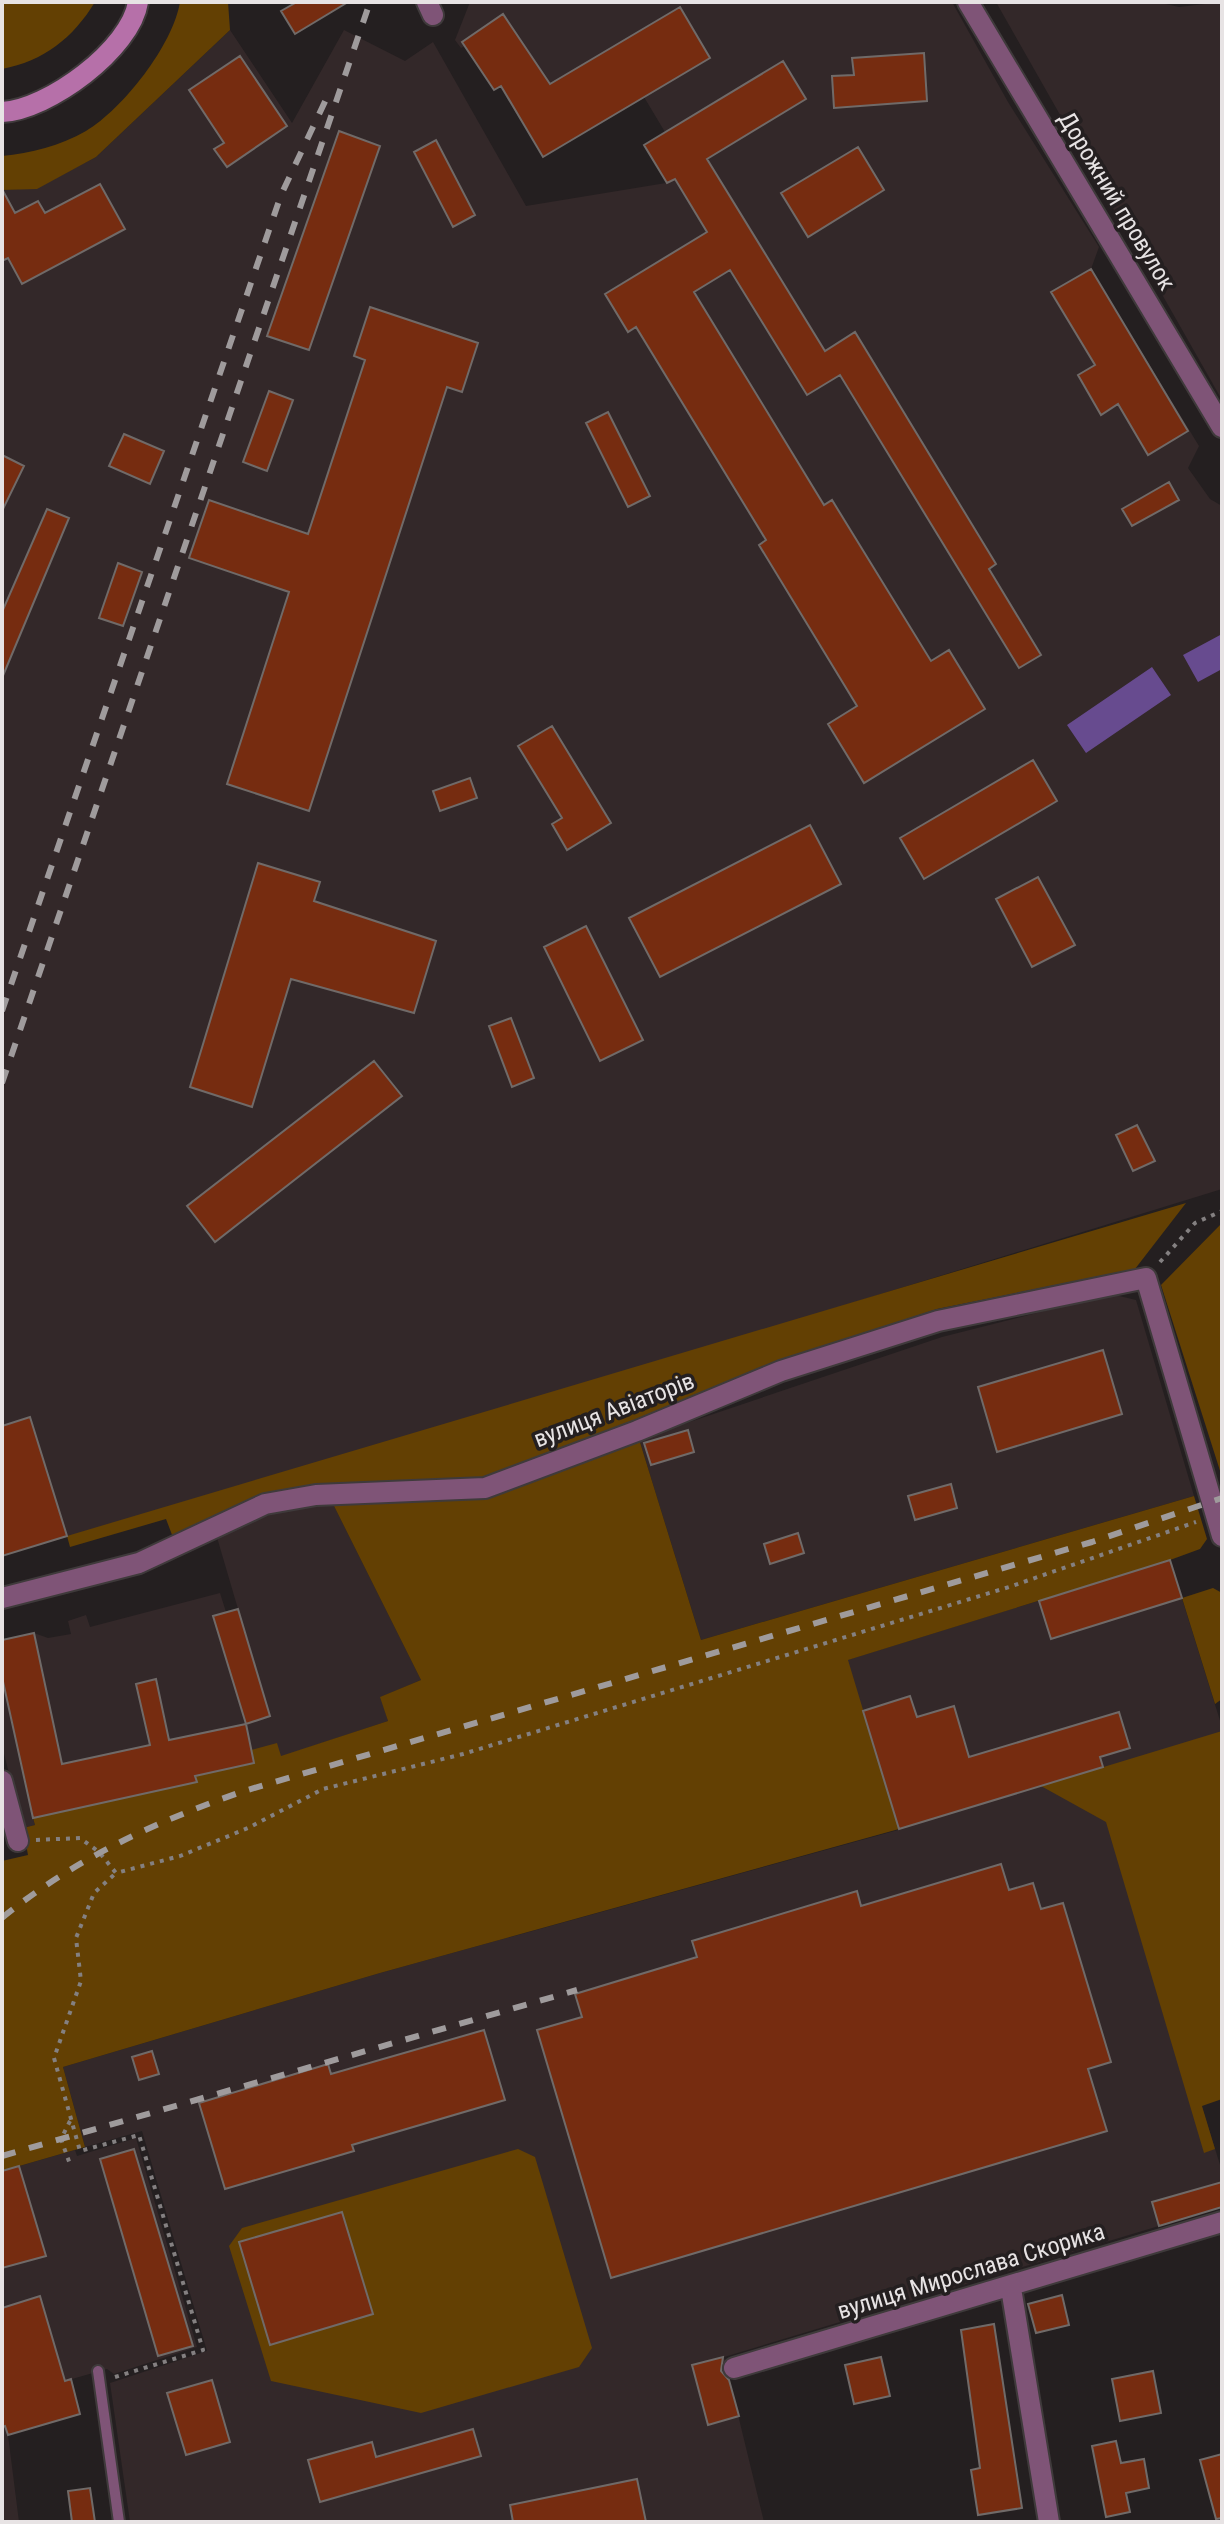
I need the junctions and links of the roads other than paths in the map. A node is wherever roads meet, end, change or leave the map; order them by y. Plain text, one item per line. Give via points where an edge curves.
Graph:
1 (138, 2) edge
2 (968, 2) edge
3 (2, 112) edge
4 (1222, 427) edge
5 (1222, 1536) edge
6 (2, 1598) edge
7 (2, 1781) edge
8 (18, 1841) road end
9 (1222, 2222) edge
10 (1011, 2288) junction
11 (734, 2368) dead end
12 (98, 2371) dead end
13 (119, 2522) edge
14 (1049, 2522) edge

1 - 3 main road via 115,45 56,96 20,111
2 - 4 street, Дорожний провулок
5 - 6 street, вулиця Авіаторів via 1146,1278 938,1321 781,1371 485,1488 316,1495 265,1504 139,1563
7 - 8 street
9 - 10 street, вулиця Мирослава Скорика
10 - 11 street, вулиця Мирослава Скорика
10 - 14 street
12 - 13 lane

